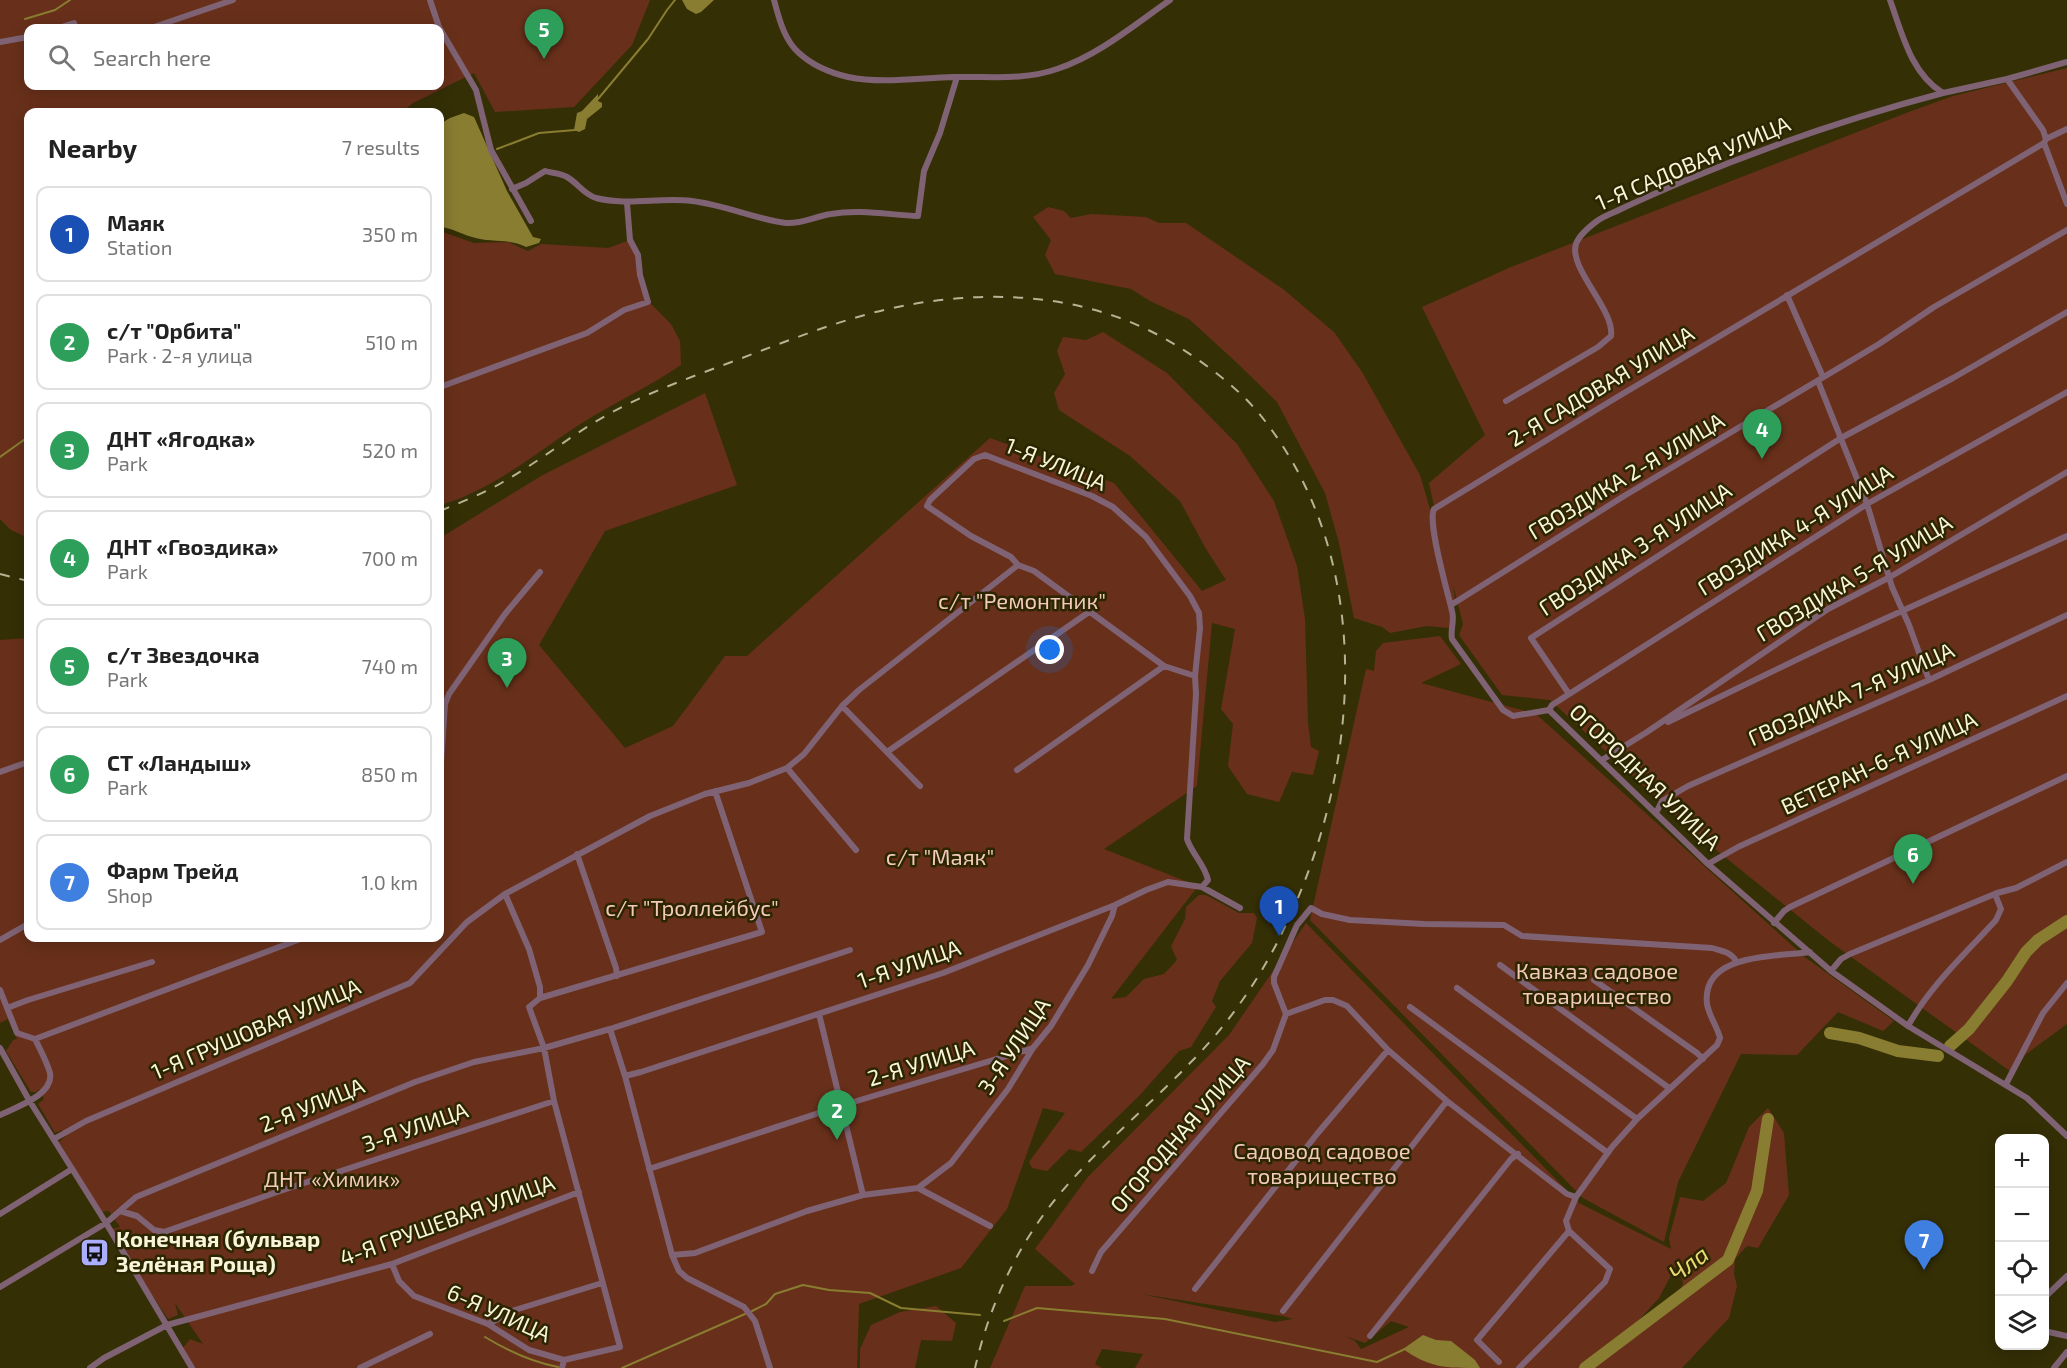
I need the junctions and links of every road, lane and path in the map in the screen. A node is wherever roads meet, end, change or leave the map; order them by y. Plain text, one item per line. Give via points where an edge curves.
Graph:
1 (233, 0) edge
2 (429, 0) edge
3 (774, 0) edge
4 (1170, 0) edge
5 (1890, 0) edge
6 (163, 24) edge
7 (438, 24) edge
8 (444, 36) edge
9 (24, 38) edge
10 (0, 42) edge
11 (2067, 62) edge
12 (957, 77) junction
13 (2007, 80) junction
14 (1943, 93) junction
15 (2067, 129) edge
16 (2045, 141) junction
17 (512, 189) junction
18 (627, 202) junction
19 (2067, 204) edge
20 (531, 221) dead end
21 (2067, 230) edge
22 (1787, 294) junction
23 (2067, 312) edge
24 (1821, 379) junction
25 (444, 386) edge
26 (2067, 392) edge
27 (1506, 401) dead end
28 (1841, 438) junction
29 (2067, 472) edge
30 (1866, 504) junction
31 (1434, 509) joint
32 (2067, 536) edge
33 (1018, 565) junction
34 (540, 572) dead end
35 (1890, 577) junction
36 (1451, 604) junction
37 (1902, 611) junction
38 (1089, 612) junction
39 (2067, 615) edge
40 (1164, 666) junction
41 (1195, 676) junction
42 (1929, 681) junction
43 (1569, 694) junction
44 (2067, 696) edge
45 (444, 701) edge
46 (842, 706) junction
47 (1550, 710) junction
48 (1647, 732) junction
49 (887, 752) junction
50 (1602, 760) junction
51 (24, 763) edge
52 (788, 768) junction
53 (1017, 770) dead end
54 (0, 772) edge
55 (2067, 776) edge
56 (920, 786) dead end
57 (715, 791) junction
58 (1656, 813) junction
59 (856, 850) dead end
60 (577, 854) junction
61 (2067, 862) edge
62 (1708, 864) junction
63 (1202, 887) junction
64 (505, 894) junction
65 (1995, 894) junction
66 (1115, 905) junction
67 (1240, 908) dead end
68 (1774, 922) junction
69 (24, 926) edge
70 (0, 940) edge
71 (292, 942) edge
72 (850, 950) dead end
73 (1810, 952) junction
74 (1736, 961) junction
75 (152, 962) dead end
76 (1500, 965) dead end
77 (1831, 971) junction
78 (616, 976) junction
79 (1594, 980) dead end
80 (2067, 983) edge
81 (1457, 988) dead end
82 (0, 990) edge
83 (540, 998) junction
84 (1410, 1007) dead end
85 (8, 1008) junction
86 (819, 1014) junction
87 (1286, 1014) junction
88 (1908, 1026) junction
89 (610, 1029) junction
90 (35, 1039) junction
91 (0, 1048) edge
92 (544, 1048) junction
93 (1033, 1048) junction
94 (1388, 1050) junction
95 (1702, 1059) junction
96 (625, 1076) junction
97 (2006, 1084) junction
98 (1669, 1088) junction
99 (30, 1100) junction
100 (554, 1101) junction
101 (1447, 1101) junction
102 (840, 1106) junction
103 (0, 1115) edge
104 (1637, 1119) junction
105 (2067, 1136) edge
106 (54, 1139) junction
107 (1608, 1153) junction
108 (1518, 1154) junction
109 (72, 1169) junction
110 (649, 1169) junction
111 (918, 1188) junction
112 (579, 1192) junction
113 (862, 1196) junction
114 (1576, 1197) junction
115 (120, 1210) junction
116 (0, 1214) edge
117 (106, 1222) junction
118 (990, 1226) dead end
119 (1569, 1231) junction
120 (672, 1255) junction
121 (392, 1264) junction
122 (1092, 1271) dead end
123 (2067, 1276) edge
124 (602, 1283) junction
125 (0, 1287) edge
126 (1195, 1289) dead end
127 (2046, 1296) edge
128 (1283, 1311) dead end
129 (488, 1324) junction
130 (167, 1325) junction
131 (2049, 1332) edge
132 (430, 1334) dead end
133 (1370, 1336) dead end
134 (2067, 1336) edge
135 (2067, 1352) edge
136 (564, 1360) junction
137 (1499, 1362) dead end
138 (90, 1368) edge
139 (192, 1368) edge
140 (360, 1368) edge
141 (562, 1368) edge
142 (770, 1368) edge
143 (1520, 1368) edge
144 (2054, 1368) edge

1 - 6 street
2 - 7 street
3 - 12 street via 789,42 798,53 827,70 862,79
4 - 12 street via 1095,52 1057,69 1016,78
5 - 14 street via 1915,64 1925,80
8 - 17 street via 476,90 491,150
9 - 10 street
11 - 13 street, 1-Я САДОВАЯ УЛИЦА
12 - 18 street via 924,171 918,216 869,212 787,223 692,201
13 - 14 street, 1-Я САДОВАЯ УЛИЦА
13 - 16 street via 2043,129
14 - 27 street, 1-Я САДОВАЯ УЛИЦА via 1745,156 1598,220 1584,232 1575,249 1610,323 1611,336
15 - 16 street, 2-Я САДОВАЯ УЛИЦА
16 - 19 street
16 - 22 street, 2-Я САДОВАЯ УЛИЦА
17 - 18 street via 545,171 566,176 594,197
17 - 20 street
18 - 25 street via 630,240 638,255 648,302 624,310 587,333
21 - 24 street, ГВОЗДИКА 2-Я УЛИЦА via 1934,307
22 - 24 street
22 - 31 street, 2-Я САДОВАЯ УЛИЦА
23 - 28 street, ГВОЗДИКА 3-Я УЛИЦА
24 - 28 street
24 - 36 street, ГВОЗДИКА 2-Я УЛИЦА
26 - 30 street, ГВОЗДИКА 4-Я УЛИЦА
28 - 30 street
28 - 43 street, ГВОЗДИКА 3-Я УЛИЦА via 1531,638
29 - 35 street, ГВОЗДИКА 5-Я УЛИЦА
30 - 35 street
30 - 43 street, ГВОЗДИКА 4-Я УЛИЦА
31 - 36 street, ОГОРОДНАЯ УЛИЦА via 1437,550
32 - 37 street
33 - 38 street, 1-Я УЛИЦА via 1034,571
33 - 41 street, 1-Я УЛИЦА via 927,506 974,459 985,456 1003,461 1092,496 1113,507 1146,537 1199,613
33 - 46 street
34 - 45 street via 476,653
35 - 37 street
35 - 48 street, ГВОЗДИКА 5-Я УЛИЦА via 1828,609
36 - 47 street, ОГОРОДНАЯ УЛИЦА via 1452,639 1503,710 1517,716
37 - 42 street
37 - 48 street
38 - 40 street, 1-Я УЛИЦА
38 - 49 street
39 - 42 street, ГВОЗДИКА 7-Я УЛИЦА
40 - 41 street, 1-Я УЛИЦА
40 - 53 street
41 - 63 street, 1-Я УЛИЦА via 1187,839 1206,872 1208,880
42 - 58 street, ГВОЗДИКА 7-Я УЛИЦА via 1688,786 1662,801
43 - 47 street, ГВОЗДИКА 4-Я УЛИЦА
44 - 62 street, ВЕТЕРАН-6-Я УЛИЦА
46 - 49 street
46 - 52 street
47 - 50 street, ОГОРОДНАЯ УЛИЦА
48 - 50 street, ГВОЗДИКА 5-Я УЛИЦА
49 - 56 street
50 - 58 street, ОГОРОДНАЯ УЛИЦА
51 - 54 street
52 - 57 street, 1-Я ГРУШОВАЯ УЛИЦА
52 - 59 street
55 - 68 street via 1790,907
57 - 60 street, 1-Я ГРУШОВАЯ УЛИЦА via 650,816
57 - 78 street via 762,932
58 - 62 street, ОГОРОДНАЯ УЛИЦА
60 - 64 street, 1-Я ГРУШОВАЯ УЛИЦА
60 - 78 street
61 - 65 street via 2016,888
62 - 68 street, ОГОРОДНАЯ УЛИЦА
63 - 66 street, 1-Я УЛИЦА via 1168,882
63 - 67 street, 1-Я УЛИЦА
64 - 83 street via 529,949
64 - 106 street, 1-Я ГРУШОВАЯ УЛИЦА via 468,922 410,983 86,1121
65 - 77 street via 1850,954
65 - 88 street via 2001,909 1996,920 1930,993
66 - 86 street, 1-Я УЛИЦА via 943,973
66 - 93 street, 3-Я УЛИЦА via 1088,965
68 - 73 street, ОГОРОДНАЯ УЛИЦА
69 - 70 street
71 - 90 street
72 - 89 street, 2-Я УЛИЦА
73 - 74 street
73 - 77 street, ОГОРОДНАЯ УЛИЦА
74 - 87 street via 1726,952 1712,948 1522,936 1504,925 1350,920 1311,908 1297,925 1274,976
74 - 95 street via 1711,981 1707,1007 1720,1038
75 - 85 street
76 - 98 street
77 - 88 street, ОГОРОДНАЯ УЛИЦА
78 - 83 street
79 - 95 street
80 - 97 street via 2043,1013
81 - 104 street
82 - 85 street
83 - 92 street via 529,1007
84 - 107 street
85 - 90 street via 17,1033
86 - 96 street, 1-Я УЛИЦА
86 - 102 street
87 - 94 street via 1325,1000 1340,1002
87 - 122 street, ОГОРОДНАЯ УЛИЦА via 1273,1050 1263,1064 1101,1252
88 - 97 street, ОГОРОДНАЯ УЛИЦА
89 - 92 street, 2-Я УЛИЦА
89 - 96 street
90 - 99 street via 50,1073 50,1083 41,1095
91 - 99 street
92 - 100 street
92 - 115 street, 2-Я УЛИЦА via 474,1062 415,1082 136,1197
93 - 102 street, 2-Я УЛИЦА
93 - 111 street, 3-Я УЛИЦА via 1008,1089 951,1162
94 - 101 street
94 - 126 street
95 - 98 street
96 - 110 street
97 - 105 street, ОГОРОДНАЯ УЛИЦА
98 - 104 street
99 - 103 street
99 - 106 street
100 - 112 street
100 - 115 street, 3-Я УЛИЦА via 164,1232
101 - 108 street
101 - 128 street
102 - 110 street, 2-Я УЛИЦА
102 - 113 street
104 - 107 street
106 - 109 street
107 - 114 street
108 - 114 street
108 - 133 street
109 - 116 street
109 - 117 street
110 - 120 street
111 - 113 street
111 - 118 street
112 - 121 street, 4-Я ГРУШЕВАЯ УЛИЦА
112 - 124 street, 4-Я ГРУШЕВАЯ УЛИЦА
113 - 120 street via 807,1211 695,1253
114 - 119 street via 1566,1221
115 - 117 street, 2-Я УЛИЦА
117 - 125 street, 2-Я УЛИЦА
117 - 130 street
119 - 137 street via 1477,1340
119 - 143 street via 1610,1269 1605,1282
120 - 142 street via 687,1278 744,1307 755,1321
121 - 129 street, 6-Я УЛИЦА via 399,1281 414,1296
121 - 130 street, 4-Я ГРУШЕВАЯ УЛИЦА
123 - 127 street
124 - 129 street via 515,1310
124 - 136 street, 4-Я ГРУШЕВАЯ УЛИЦА via 620,1347
129 - 136 street, 6-Я УЛИЦА via 529,1350
130 - 138 street, 4-Я ГРУШЕВАЯ УЛИЦА
130 - 139 street
131 - 134 street
132 - 140 street
135 - 144 street
136 - 141 street, 6-Я УЛИЦА

